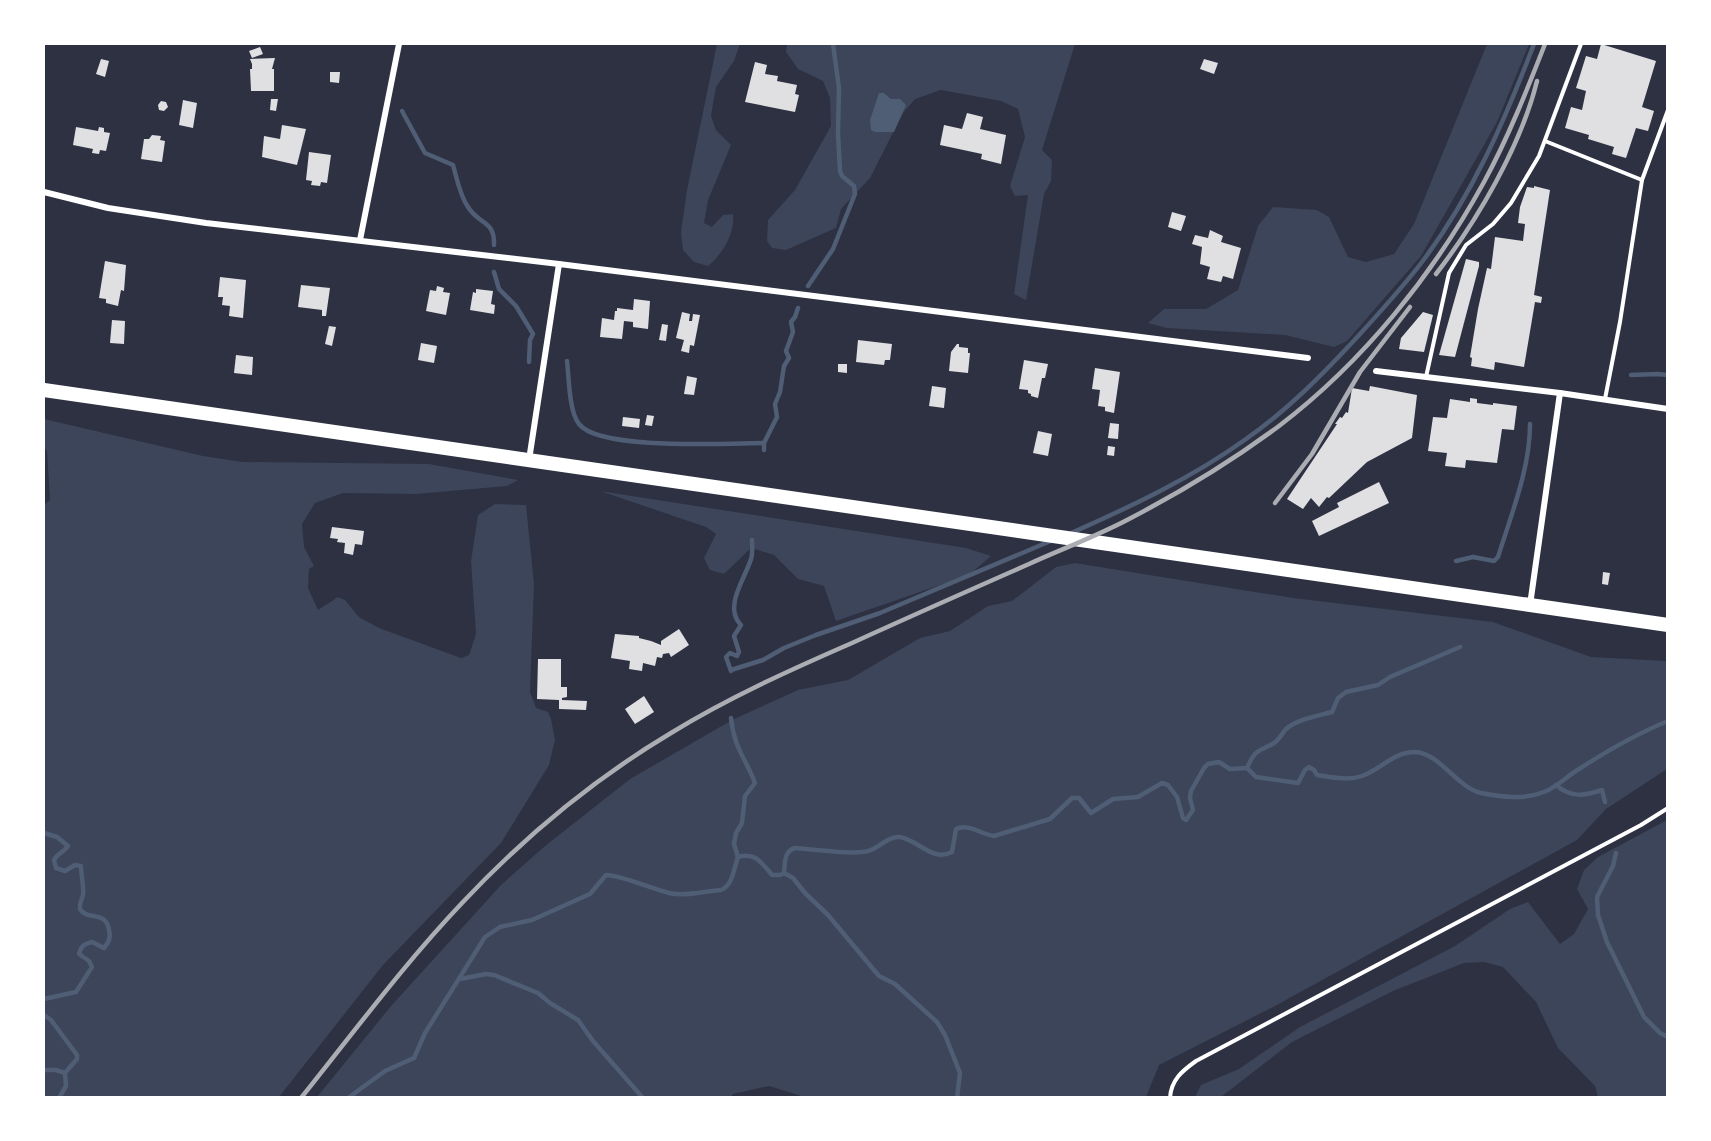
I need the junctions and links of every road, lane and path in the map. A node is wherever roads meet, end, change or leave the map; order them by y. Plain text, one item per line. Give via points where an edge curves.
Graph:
1 (399, 44) edge
2 (1581, 44) edge
3 (1668, 110) edge
4 (1545, 141) junction
5 (1642, 180) junction
6 (44, 192) edge
7 (360, 240) junction
8 (559, 264) junction
9 (1308, 358) dead end
10 (1376, 371) dead end
11 (1426, 377) junction
12 (44, 390) edge
13 (1560, 393) junction
14 (1605, 400) junction
15 (1668, 409) edge
16 (529, 460) junction
17 (1530, 605) junction
18 (1668, 625) edge
19 (1668, 808) edge
20 (1170, 1098) edge

1 - 7 street
2 - 4 lane
3 - 5 lane
4 - 5 lane
4 - 11 lane via 1511,203 1493,224 1466,245 1449,273
5 - 14 lane
6 - 7 street via 148,215
7 - 8 street
8 - 9 street
8 - 16 street
10 - 11 street
11 - 13 street
12 - 16 highway
13 - 14 street
13 - 17 street
14 - 15 street
16 - 17 highway
17 - 18 highway
19 - 20 lane via 1196,1062 1174,1080

